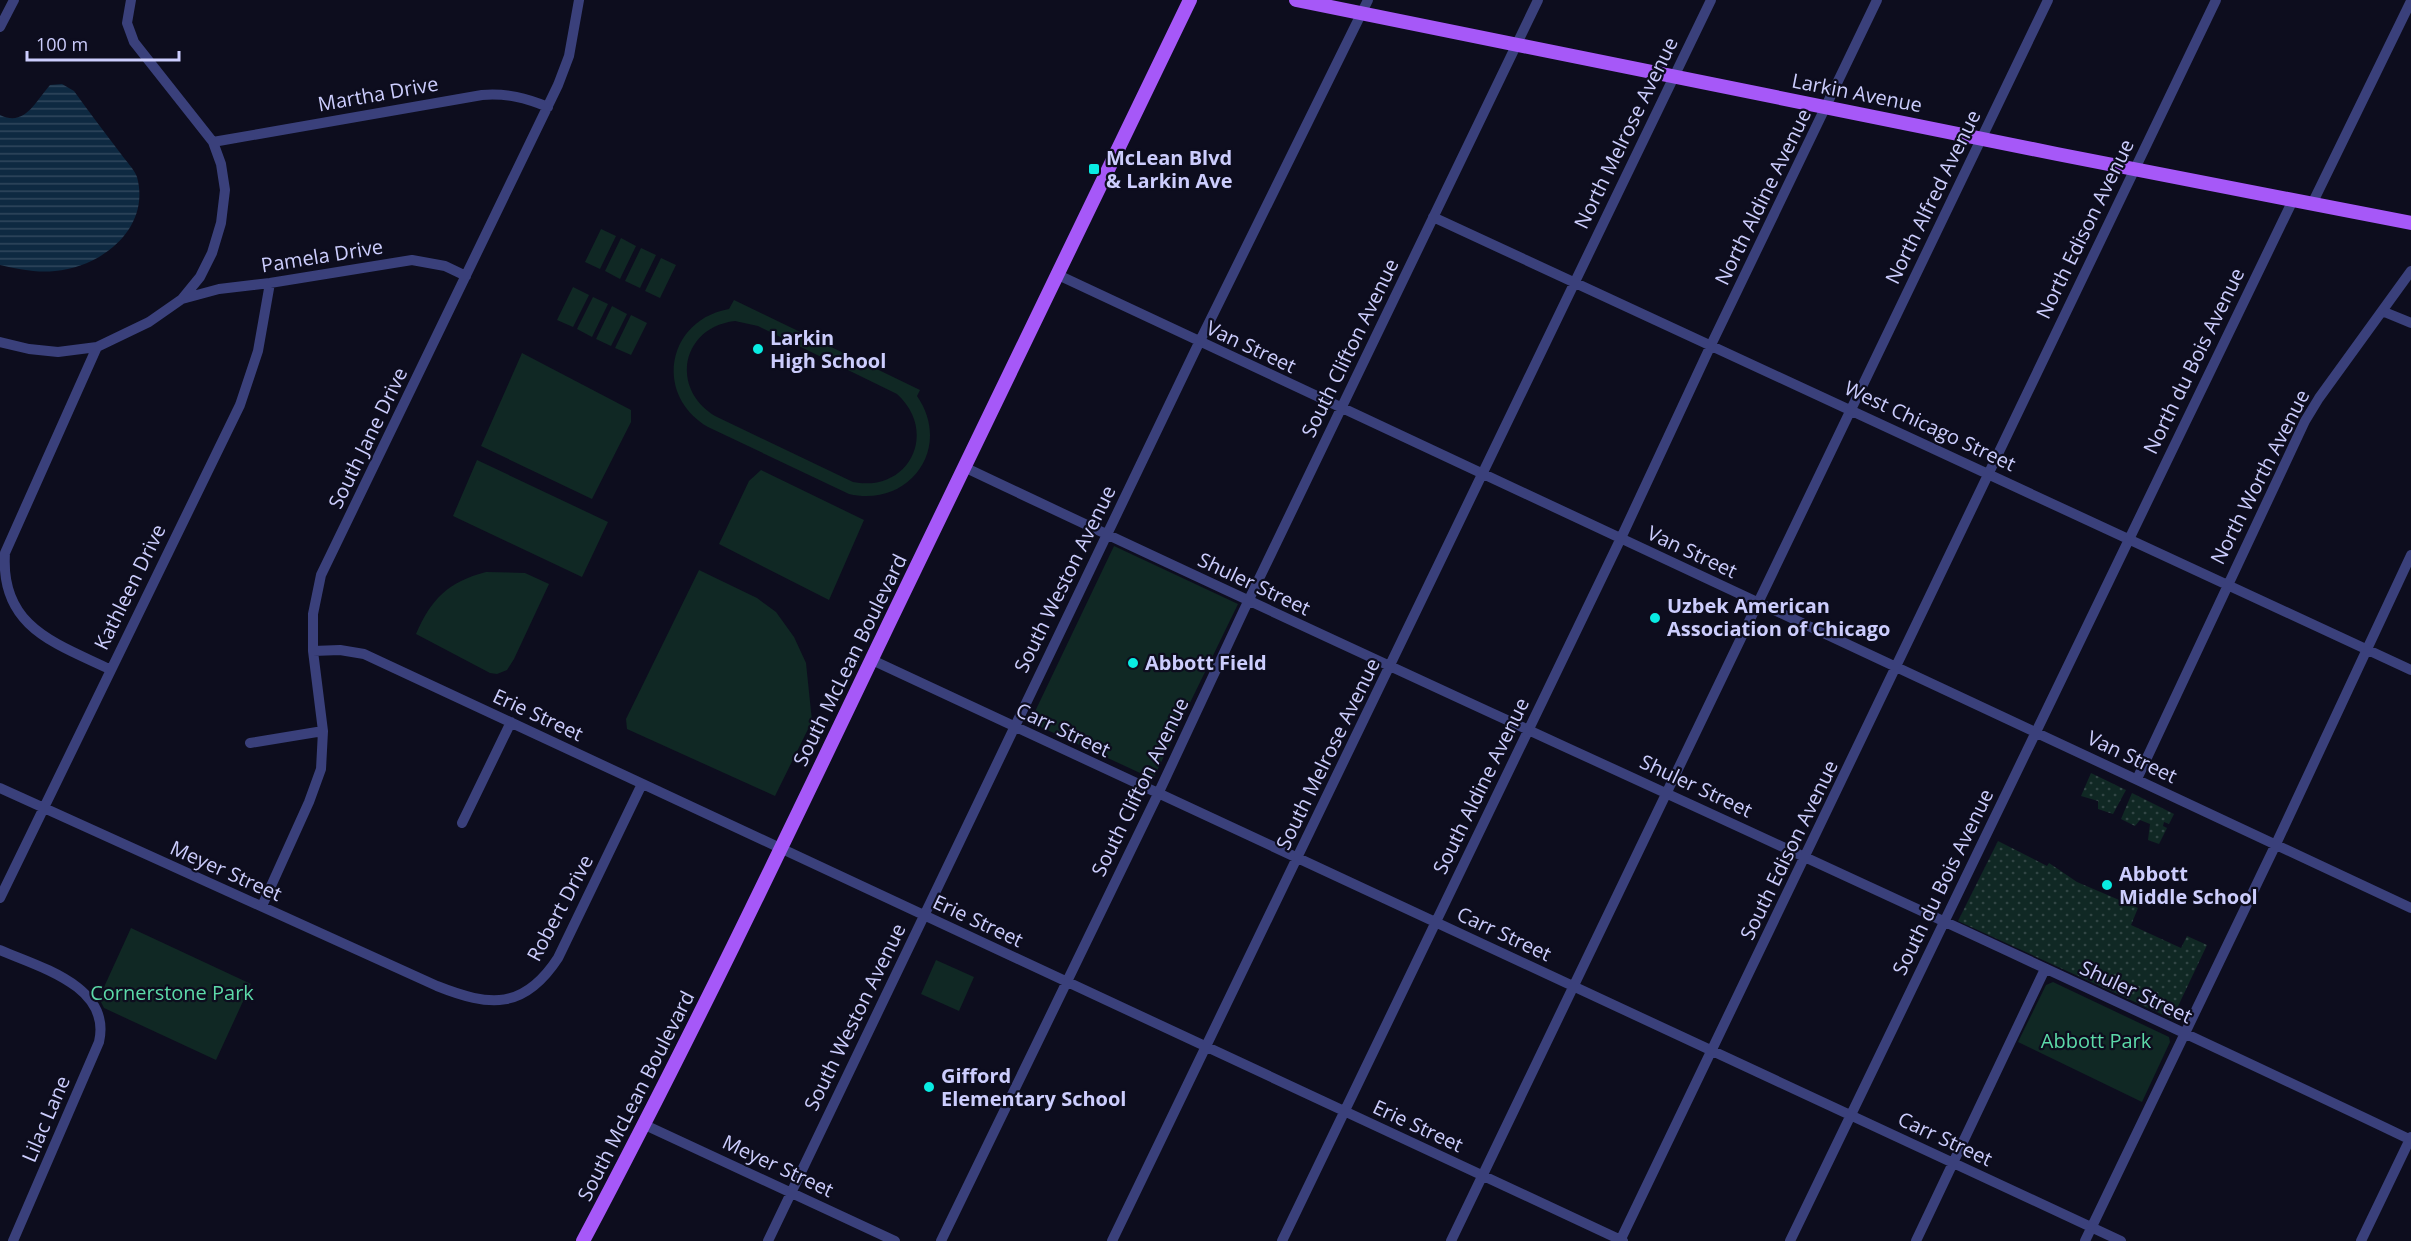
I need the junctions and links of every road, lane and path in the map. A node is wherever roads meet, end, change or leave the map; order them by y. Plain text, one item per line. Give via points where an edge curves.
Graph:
1 (14, 0) edge
2 (131, 0) edge
3 (579, 0) edge
4 (1191, 0) edge
5 (1296, 0) edge
6 (1368, 0) edge
7 (1538, 0) edge
8 (1711, 0) edge
9 (1877, 0) edge
10 (2048, 0) edge
11 (2216, 0) edge
12 (2411, 1) edge
13 (1361, 14) junction
14 (0, 27) edge
15 (1517, 44) junction
16 (1674, 76) junction
17 (548, 107) junction
18 (1827, 107) junction
19 (1981, 138) junction
20 (213, 142) junction
21 (2134, 169) junction
22 (2293, 200) junction
23 (2312, 204) junction
24 (1433, 217) junction
25 (2411, 223) edge
26 (2411, 271) edge
27 (1056, 274) junction
28 (466, 276) junction
29 (1574, 281) junction
30 (270, 284) junction
31 (182, 299) junction
32 (2382, 311) junction
33 (2411, 324) edge
34 (0, 342) edge
35 (1199, 342) junction
36 (1711, 345) junction
37 (97, 347) junction
38 (1341, 408) junction
39 (1850, 409) junction
40 (964, 467) junction
41 (1988, 473) junction
42 (1483, 474) junction
43 (1106, 535) junction
44 (1622, 538) junction
45 (2128, 538) junction
46 (2411, 555) edge
47 (2227, 584) junction
48 (1248, 601) junction
49 (1759, 603) junction
50 (2366, 649) junction
51 (313, 651) junction
52 (872, 660) junction
53 (1390, 666) junction
54 (1897, 667) junction
55 (109, 669) junction
56 (2411, 670) edge
57 (511, 722) junction
58 (1013, 727) junction
59 (1528, 729) junction
60 (323, 731) junction
61 (2035, 732) junction
62 (250, 743) dead end
63 (2137, 779) junction
64 (642, 784) junction
65 (0, 788) edge
66 (1667, 792) junction
67 (1158, 794) junction
68 (45, 807) junction
69 (462, 822) dead end
70 (2276, 844) junction
71 (782, 849) junction
72 (1805, 856) junction
73 (1297, 858) junction
74 (0, 898) edge
75 (262, 906) junction
76 (2411, 908) edge
77 (924, 916) junction
78 (1944, 921) junction
79 (1436, 922) junction
80 (0, 950) edge
81 (2045, 969) junction
82 (1065, 982) junction
83 (437, 986) joint
84 (1573, 986) junction
85 (2183, 1034) junction
86 (1207, 1047) junction
87 (1713, 1051) junction
88 (1345, 1112) junction
89 (1851, 1115) junction
90 (645, 1125) junction
91 (2411, 1139) edge
92 (1953, 1162) junction
93 (1482, 1176) junction
94 (791, 1192) junction
95 (2091, 1227) junction
96 (13, 1241) edge
97 (583, 1241) edge
98 (768, 1241) edge
99 (895, 1241) edge
100 (941, 1241) edge
101 (1112, 1241) edge
102 (1282, 1241) edge
103 (1450, 1241) edge
104 (1621, 1241) edge
105 (1790, 1241) edge
106 (1916, 1241) edge
107 (2085, 1241) edge
108 (2121, 1241) edge
109 (2361, 1241) edge

1 - 14 street
2 - 20 street via 128,23 134,42
3 - 17 street, South Jane Drive via 569,56
4 - 27 main road, South McLean Boulevard
5 - 13 main road, Larkin Avenue
6 - 13 street, South Weston Avenue
7 - 15 street, South Clifton Avenue
8 - 16 street, North Melrose Avenue
9 - 18 street, North Aldine Avenue
10 - 19 street, North Alfred Avenue
11 - 21 street, North Edison Avenue
12 - 23 street
13 - 15 main road, Larkin Avenue
13 - 35 street, South Weston Avenue
15 - 16 main road, Larkin Avenue
15 - 24 street, South Clifton Avenue
16 - 18 main road, Larkin Avenue
16 - 29 street, North Melrose Avenue
17 - 20 street, Martha Drive via 516,96 483,95
17 - 28 street, South Jane Drive
18 - 19 main road, Larkin Avenue
18 - 36 street, North Aldine Avenue
19 - 21 main road, Larkin Avenue
19 - 39 street, North Alfred Avenue
20 - 31 street via 224,179 224,208 204,270
21 - 22 main road, Larkin Avenue
21 - 41 street, North Edison Avenue
22 - 23 main road, Larkin Avenue
22 - 45 street, North du Bois Avenue
23 - 25 main road, Larkin Avenue
24 - 29 street, West Chicago Street
24 - 38 street, South Clifton Avenue
26 - 32 street, North Worth Avenue
27 - 35 street, Van Street
27 - 40 main road, South McLean Boulevard
28 - 30 street, Pamela Drive via 445,266 412,260
28 - 51 street, South Jane Drive via 321,575 313,614
29 - 36 street, West Chicago Street
29 - 42 street, South Melrose Avenue
30 - 31 street, Pamela Drive via 219,289
30 - 55 street, Kathleen Drive via 258,351 240,405
31 - 37 street via 149,322
32 - 33 street
32 - 47 street, North Worth Avenue via 2308,415
34 - 37 street via 58,352
35 - 38 street, Van Street
35 - 43 street, South Weston Avenue
36 - 39 street, West Chicago Street
36 - 44 street, South Aldine Avenue
37 - 55 street via 5,553 3,576 10,607 31,630
38 - 42 street, Van Street
38 - 48 street, South Clifton Avenue
39 - 41 street, West Chicago Street
39 - 49 street, North Alfred Avenue
40 - 43 street, Shuler Street
40 - 52 main road, South McLean Boulevard
41 - 45 street, West Chicago Street
41 - 54 street, South Edison Avenue
42 - 44 street, Van Street
42 - 53 street, South Melrose Avenue
43 - 48 street, Shuler Street
43 - 58 street, South Weston Avenue
44 - 49 street, Van Street
44 - 59 street, South Aldine Avenue
45 - 47 street, West Chicago Street
45 - 61 street, South du Bois Avenue
46 - 50 street
47 - 50 street, West Chicago Street
47 - 63 street, North Worth Avenue
48 - 53 street, Shuler Street
48 - 67 street, South Clifton Avenue
49 - 54 street, Van Street
49 - 66 street, North Alfred Avenue
50 - 56 street, West Chicago Street
50 - 70 street
51 - 57 street, Erie Street via 364,654
51 - 60 street, South Jane Drive
52 - 58 street, Carr Street
52 - 71 main road, South McLean Boulevard
53 - 59 street, Shuler Street
53 - 73 street, South Melrose Avenue
54 - 61 street, Van Street
54 - 72 street, South Edison Avenue
55 - 68 street, Kathleen Drive
57 - 64 street, Erie Street
57 - 69 street
58 - 67 street, Carr Street
58 - 77 street, South Weston Avenue
59 - 66 street, Shuler Street
59 - 79 street, South Aldine Avenue
60 - 62 street
60 - 75 street, South Jane Drive via 316,786
61 - 63 street, Van Street
61 - 78 street, South du Bois Avenue
63 - 70 street, Van Street
64 - 71 street, Erie Street
64 - 83 street, Robert Drive via 549,973 536,985 499,1002 480,1001
65 - 68 street, Meyer Street
66 - 72 street, Shuler Street
66 - 84 street, North Alfred Avenue
67 - 73 street, Carr Street
67 - 82 street, South Clifton Avenue
68 - 74 street, Kathleen Drive
68 - 75 street, Meyer Street
70 - 76 street, Van Street
70 - 85 street
71 - 77 street, Erie Street
71 - 90 main road, South McLean Boulevard
72 - 78 street, Shuler Street
72 - 87 street, South Edison Avenue
73 - 79 street, Carr Street
73 - 86 street, South Melrose Avenue
75 - 83 street, Meyer Street
77 - 82 street, Erie Street
77 - 94 street, South Weston Avenue
78 - 81 street, Shuler Street
78 - 89 street, South du Bois Avenue
79 - 84 street, Carr Street
79 - 88 street, South Aldine Avenue
80 - 96 street, Lilac Lane via 67,980 87,994 101,1025 99,1042
81 - 85 street, Shuler Street
81 - 92 street
82 - 86 street, Erie Street
82 - 100 street, South Clifton Avenue
84 - 87 street, Carr Street
84 - 93 street, North Alfred Avenue
85 - 91 street, Shuler Street
85 - 95 street
86 - 88 street, Erie Street
86 - 101 street, South Melrose Avenue
87 - 89 street, Carr Street
87 - 104 street, South Edison Avenue
88 - 93 street, Erie Street
88 - 102 street, South Aldine Avenue
89 - 92 street, Carr Street
89 - 105 street, South du Bois Avenue
90 - 94 street, Meyer Street
90 - 97 main road, South McLean Boulevard
91 - 109 street
92 - 95 street, Carr Street
92 - 106 street
93 - 103 street, North Alfred Avenue
93 - 104 street, Erie Street
94 - 98 street, South Weston Avenue
94 - 99 street, Meyer Street
95 - 107 street
95 - 108 street, Carr Street

